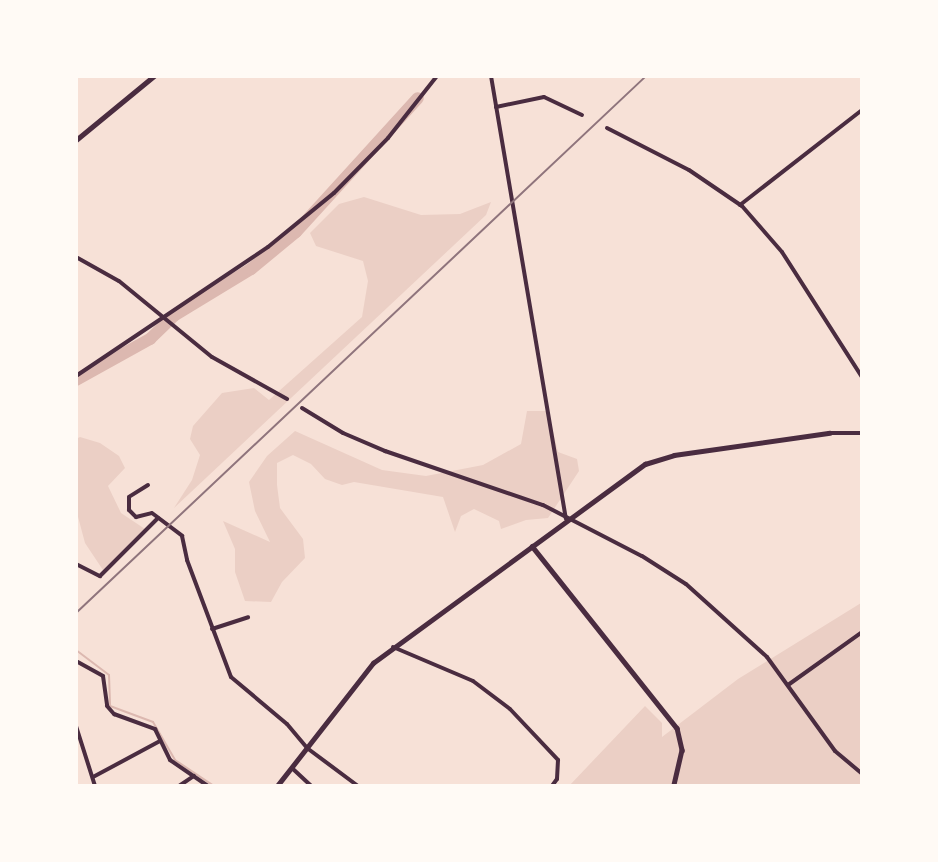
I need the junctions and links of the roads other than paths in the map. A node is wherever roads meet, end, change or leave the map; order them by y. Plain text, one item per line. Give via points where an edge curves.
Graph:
1 (154, 76) edge
2 (436, 76) edge
3 (491, 76) edge
4 (496, 107) junction
5 (861, 110) edge
6 (582, 116) dead end
7 (608, 128) dead end
8 (76, 140) edge
9 (740, 205) junction
10 (76, 257) edge
11 (164, 317) junction
12 (76, 376) edge
13 (861, 376) edge
14 (287, 399) dead end
15 (302, 408) dead end
16 (861, 433) edge
17 (148, 485) dead end
18 (158, 518) junction
19 (566, 520) junction
20 (532, 546) junction
21 (76, 564) edge
22 (248, 617) dead end
23 (212, 629) junction
24 (861, 632) edge
25 (392, 646) junction
26 (76, 661) edge
27 (788, 685) junction
28 (76, 726) edge
29 (160, 741) junction
30 (307, 748) junction
31 (293, 769) junction
32 (861, 774) edge
33 (195, 776) junction
34 (93, 777) junction
35 (94, 786) edge
36 (178, 786) edge
37 (208, 786) edge
38 (277, 786) edge
39 (311, 786) edge
40 (358, 786) edge
41 (552, 786) edge
42 (674, 786) edge

1 - 8 street
2 - 11 street via 388,138 334,193 268,247
3 - 4 street
4 - 6 street via 544,97
4 - 19 street
5 - 9 street
7 - 9 street via 689,170
9 - 13 street via 782,252
10 - 11 street via 99,267
11 - 12 street
11 - 14 street via 212,357
15 - 19 street via 343,433 543,505
16 - 19 street via 674,455 645,464
17 - 18 street via 129,497 127,505 136,517 152,513
18 - 21 street via 100,576
18 - 23 street via 182,536
19 - 20 street
19 - 27 street via 642,556 707,600 767,657
20 - 25 street
20 - 42 street via 677,728 682,750
22 - 23 street
23 - 30 street via 231,677 286,724
24 - 27 street
25 - 30 street via 360,675
25 - 41 street via 472,681 510,709 558,760 557,779
26 - 29 street via 103,676 107,706 114,714 147,723
27 - 32 street via 835,751
28 - 34 street
29 - 33 street via 177,767
29 - 34 street
30 - 31 street
30 - 40 street
31 - 38 street
31 - 39 street
33 - 36 street
33 - 37 street
34 - 35 street

